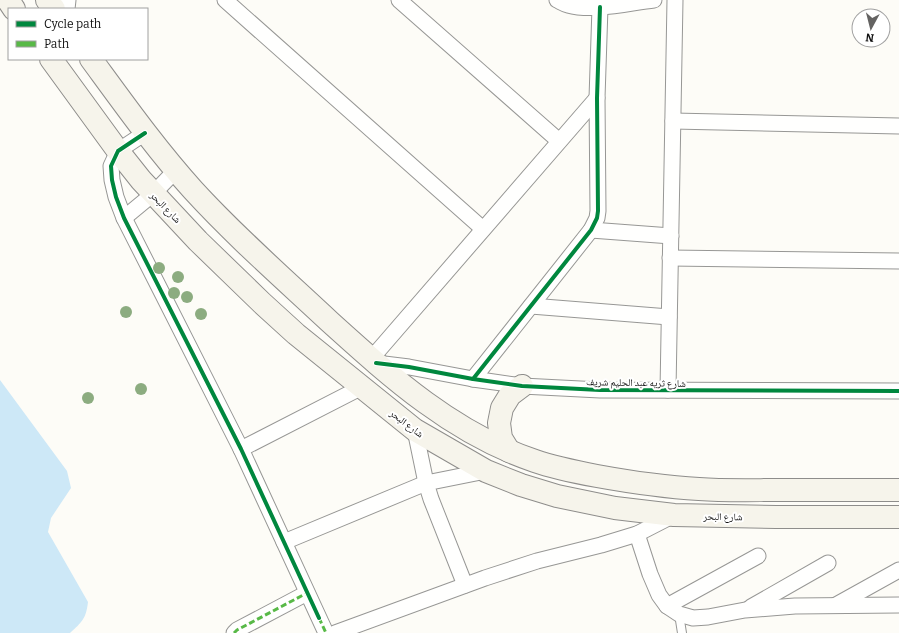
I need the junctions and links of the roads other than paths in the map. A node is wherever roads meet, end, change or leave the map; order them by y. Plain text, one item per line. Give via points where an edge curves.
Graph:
1 (47, 0) edge
2 (225, 0) edge
3 (399, 0) edge
4 (557, 0) edge
5 (654, 0) edge
6 (675, 0) edge
7 (600, 7) junction
8 (53, 8) edge
9 (52, 60) edge
10 (92, 60) edge
11 (597, 98) junction
12 (673, 121) junction
13 (899, 126) edge
14 (145, 133) junction
15 (559, 141) junction
16 (118, 152) junction
17 (176, 170) junction
18 (154, 194) junction
19 (124, 218) junction
20 (483, 229) junction
21 (591, 230) junction
22 (670, 236) junction
23 (670, 258) junction
24 (899, 261) edge
25 (531, 306) junction
26 (669, 317) junction
27 (373, 361) junction
28 (473, 379) junction
29 (522, 386) junction
30 (362, 387) junction
31 (668, 390) junction
32 (899, 391) edge
33 (415, 430) junction
34 (241, 449) junction
35 (509, 451) junction
36 (486, 470) junction
37 (426, 483) junction
38 (899, 490) edge
39 (674, 515) junction
40 (899, 517) edge
41 (637, 534) junction
42 (284, 542) junction
43 (758, 556) dead end
44 (828, 563) dead end
45 (899, 570) edge
46 (465, 585) junction
47 (307, 593) junction
48 (835, 605) junction
49 (899, 605) edge
50 (673, 610) junction
51 (745, 610) junction
52 (234, 633) edge
53 (326, 633) edge
54 (335, 633) edge
55 (682, 633) edge

1 - 8 main road
2 - 20 street
3 - 15 street
4 - 7 street via 568,5
5 - 7 street
6 - 12 street
7 - 11 street
9 - 16 main road, شارع البحر
10 - 14 main road
11 - 15 street
11 - 21 street via 598,212
12 - 13 street
12 - 22 street
14 - 16 street
14 - 17 main road
15 - 20 street
16 - 18 main road, شارع البحر
16 - 19 street via 111,166 112,180
17 - 18 street
17 - 27 main road via 248,245
18 - 19 street
18 - 30 main road, شارع البحر via 262,304
19 - 34 street
20 - 27 street
21 - 22 street
21 - 25 street
22 - 23 street
23 - 24 street
23 - 26 street
25 - 26 street
25 - 28 street
26 - 31 street
27 - 28 street, شارع ثريه عبد الحليم شريف
27 - 35 main road via 450,420
28 - 29 street, شارع ثريه عبد الحليم شريف
29 - 31 street, شارع ثريه عبد الحليم شريف
29 - 35 main road via 510,395 502,408 499,423 501,438
30 - 33 main road, شارع البحر
30 - 34 street
31 - 32 street, شارع ثريه عبد الحليم شريف
33 - 36 main road, شارع البحر
33 - 37 street
34 - 42 street
35 - 38 main road via 537,462 577,472 659,485 734,490
36 - 37 street
36 - 39 main road, شارع البحر via 521,485 557,496 615,508
37 - 42 street
37 - 46 street
39 - 40 main road, شارع البحر
39 - 41 street
41 - 46 street via 537,561
41 - 50 street via 659,595
42 - 47 street
43 - 50 street
44 - 51 street
45 - 48 street
46 - 54 street
47 - 52 street
47 - 53 street
48 - 49 street
48 - 51 street
50 - 51 street via 693,618
50 - 55 lane

